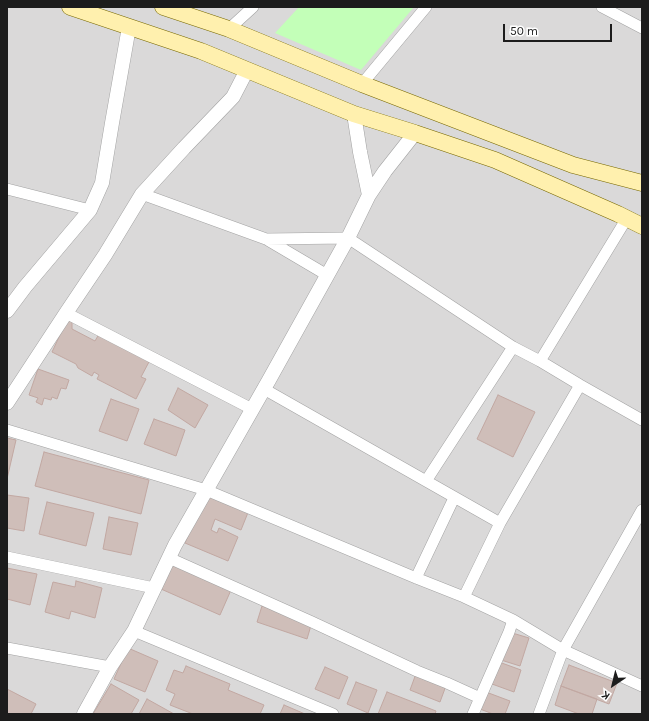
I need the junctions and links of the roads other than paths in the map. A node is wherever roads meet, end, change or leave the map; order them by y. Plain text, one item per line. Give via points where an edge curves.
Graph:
1 (70, 7) edge
2 (163, 7) edge
3 (253, 7) edge
4 (426, 7) edge
5 (602, 7) edge
6 (641, 24) edge
7 (129, 27) junction
8 (229, 29) junction
9 (247, 70) junction
10 (362, 84) junction
11 (354, 114) junction
12 (415, 133) junction
13 (642, 183) edge
14 (7, 189) edge
15 (142, 194) junction
16 (369, 195) junction
17 (90, 210) junction
18 (627, 218) junction
19 (642, 226) edge
20 (266, 238) junction
21 (348, 238) junction
22 (327, 275) junction
23 (7, 311) edge
24 (66, 313) junction
25 (513, 347) junction
26 (540, 361) junction
27 (580, 385) junction
28 (264, 389) junction
29 (7, 403) edge
30 (252, 410) junction
31 (642, 420) edge
32 (7, 430) edge
33 (426, 481) junction
34 (206, 490) junction
35 (454, 498) junction
36 (642, 510) edge
37 (500, 523) junction
38 (7, 557) edge
39 (168, 558) junction
40 (416, 578) junction
41 (154, 588) junction
42 (464, 597) junction
43 (513, 620) junction
44 (134, 631) junction
45 (7, 648) edge
46 (563, 650) junction
47 (110, 667) junction
48 (642, 686) edge
49 (480, 698) junction
50 (84, 714) edge
51 (333, 714) edge
52 (473, 714) edge
53 (540, 714) edge

1 - 7 main road
2 - 8 main road
3 - 8 street
4 - 10 street
5 - 6 street
7 - 9 main road via 201,51
7 - 17 street via 102,183
8 - 10 main road
9 - 11 main road
9 - 15 street via 233,97
10 - 13 main road via 573,165
11 - 12 main road
11 - 16 street
12 - 16 street
12 - 18 main road via 495,160
14 - 17 street
15 - 20 street
15 - 24 street
16 - 21 street
17 - 23 street
18 - 19 main road
18 - 26 street
20 - 21 street
20 - 22 street
21 - 22 street
21 - 25 street
22 - 28 street
24 - 29 street
24 - 30 street
25 - 26 street
25 - 33 street
26 - 27 street
27 - 31 street
27 - 37 street
28 - 30 street
28 - 33 street
30 - 34 street
32 - 34 street
33 - 35 street
34 - 39 street
34 - 40 street
35 - 37 street
35 - 40 street
36 - 46 street
37 - 42 street
38 - 41 street
39 - 41 street
39 - 49 street
40 - 42 street
41 - 44 street
42 - 43 street
43 - 46 street
43 - 49 street
44 - 47 street
44 - 51 street
45 - 47 street
46 - 48 street
46 - 53 street
47 - 50 street
49 - 52 street

